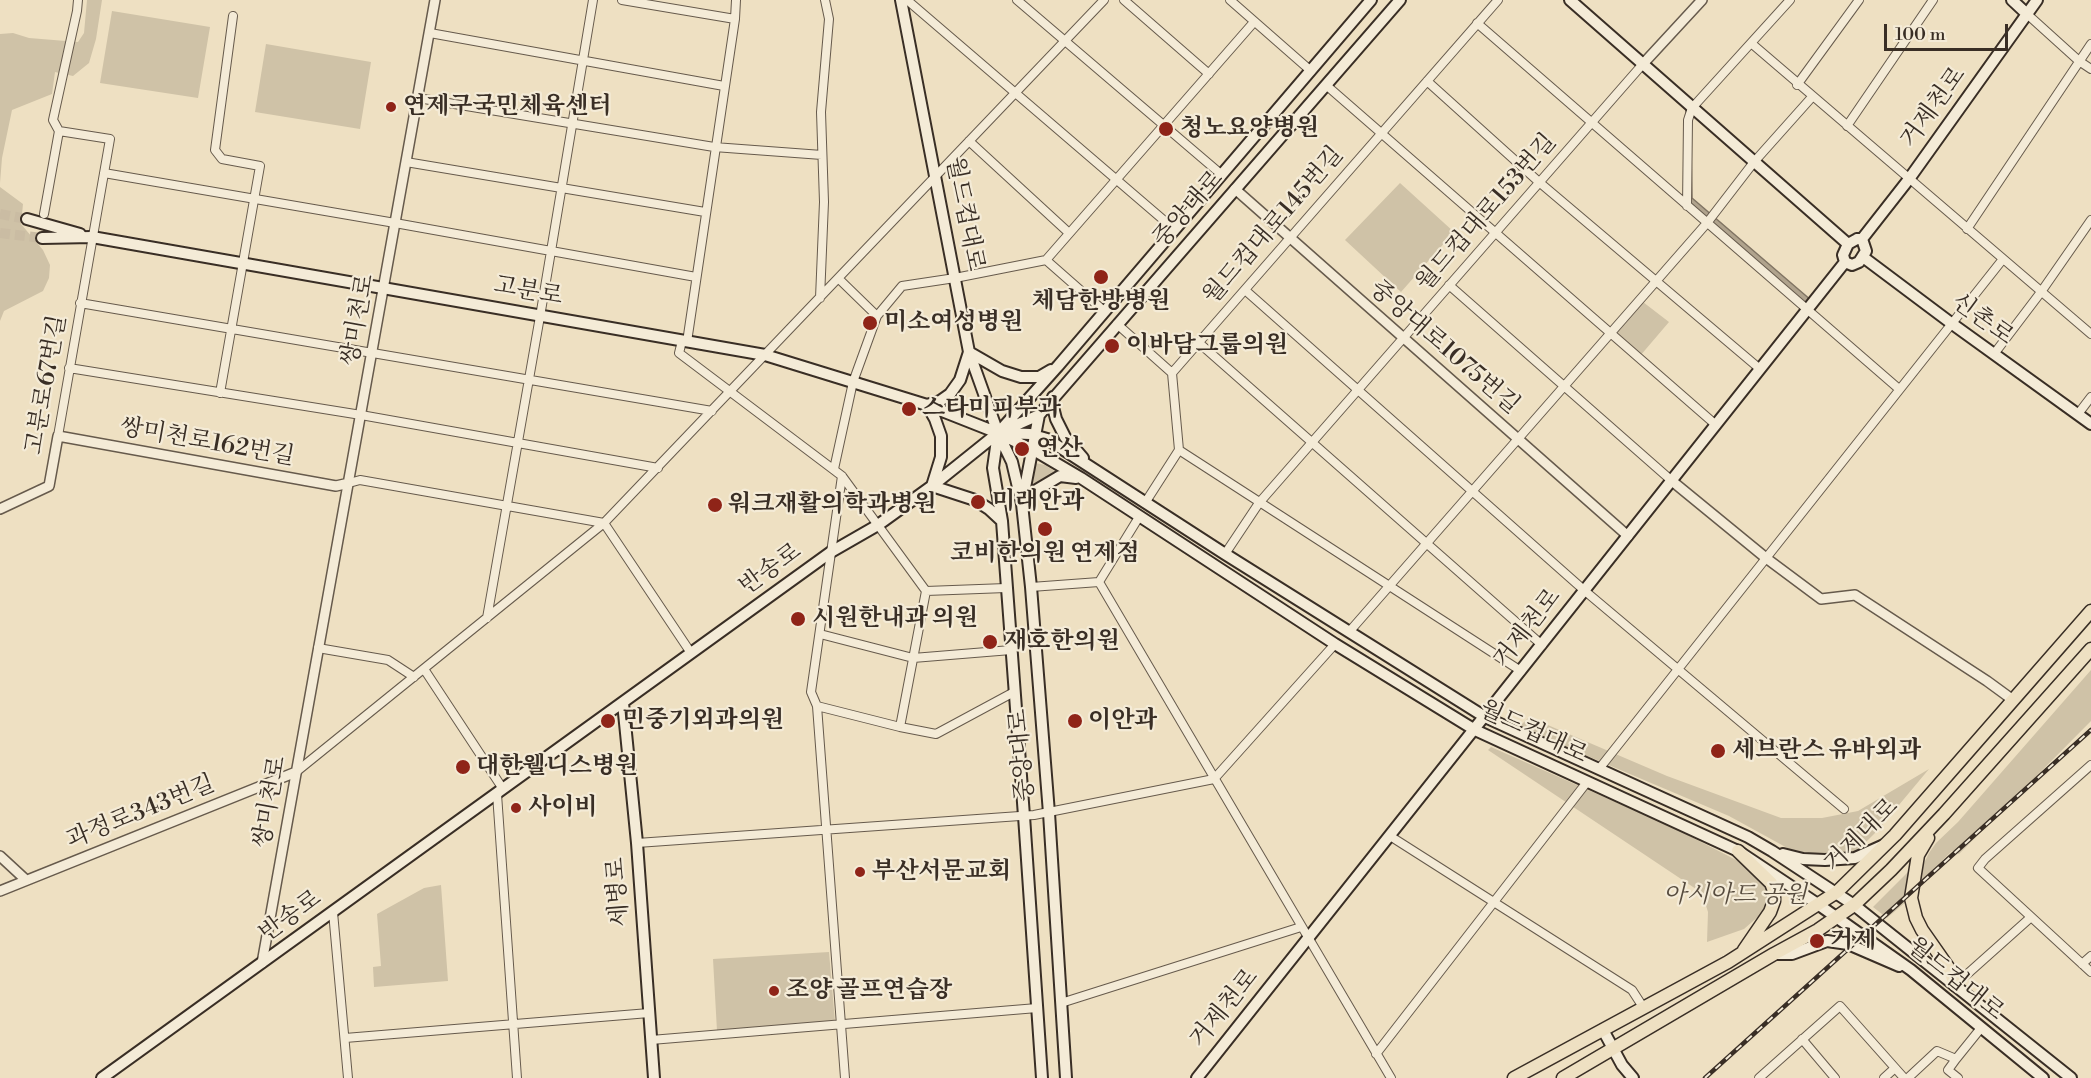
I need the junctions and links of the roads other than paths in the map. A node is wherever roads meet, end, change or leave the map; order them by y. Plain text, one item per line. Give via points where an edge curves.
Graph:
1 (78, 0) edge
2 (435, 0) edge
3 (593, 0) edge
4 (622, 0) edge
5 (736, 0) edge
6 (825, 0) edge
7 (901, 0) edge
8 (907, 0) edge
9 (1017, 0) edge
10 (1104, 0) edge
11 (1124, 0) edge
12 (1230, 0) edge
13 (1371, 0) edge
14 (1400, 0) edge
15 (1498, 0) edge
16 (1570, 0) edge
17 (1702, 0) edge
18 (1790, 0) edge
19 (1858, 0) edge
20 (1933, 0) edge
21 (2012, 0) edge
22 (2037, 0) edge
23 (2027, 14) junction
24 (233, 16) dead end
25 (735, 19) junction
26 (1254, 22) junction
27 (1477, 23) junction
28 (430, 33) junction
29 (1065, 41) junction
30 (1750, 43) junction
31 (2091, 44) edge
32 (583, 60) junction
33 (2079, 61) junction
34 (1642, 65) junction
35 (2091, 69) edge
36 (1311, 71) junction
37 (1209, 74) junction
38 (1427, 81) junction
39 (1326, 85) junction
40 (1797, 85) junction
41 (724, 86) junction
42 (1016, 92) junction
43 (1812, 97) junction
44 (418, 98) junction
45 (1692, 108) junction
46 (1592, 123) junction
47 (573, 124) junction
48 (1163, 126) junction
49 (1847, 126) junction
50 (59, 131) junction
51 (1381, 134) junction
52 (969, 141) junction
53 (714, 147) junction
54 (822, 155) junction
55 (406, 162) junction
56 (1754, 162) junction
57 (104, 173) junction
58 (1222, 175) junction
59 (935, 178) junction
60 (1909, 179) junction
61 (1116, 180) junction
62 (1539, 182) junction
63 (561, 188) junction
64 (1235, 189) junction
65 (254, 200) junction
66 (1687, 206) junction
67 (705, 212) junction
68 (44, 214) dead end
69 (27, 219) tunnel mouth
70 (2091, 220) edge
71 (395, 223) junction
72 (1707, 223) junction
73 (1967, 229) junction
74 (1174, 230) junction
75 (1070, 233) junction
76 (1495, 233) junction
77 (92, 237) junction
78 (42, 238) tunnel mouth
79 (1291, 238) junction
80 (1862, 239) junction
81 (1848, 244) junction
82 (551, 250) junction
83 (1863, 257) junction
84 (2003, 259) junction
85 (1046, 260) junction
86 (1845, 262) junction
87 (242, 264) junction
88 (696, 277) junction
89 (954, 278) junction
90 (839, 279) junction
91 (1656, 282) junction
92 (1449, 285) junction
93 (385, 289) junction
94 (1245, 290) junction
95 (2042, 292) junction
96 (820, 298) junction
97 (80, 303) junction
98 (1807, 309) junction
99 (1104, 311) junction
100 (539, 316) junction
101 (877, 316) junction
102 (1951, 323) junction
103 (1117, 324) junction
104 (232, 330) junction
105 (1611, 333) junction
106 (2091, 334) edge
107 (1403, 338) junction
108 (684, 341) junction
109 (1198, 342) junction
110 (969, 352) junction
111 (372, 354) junction
112 (1994, 354) junction
113 (765, 355) junction
114 (1058, 366) junction
115 (69, 368) junction
116 (1760, 369) junction
117 (1172, 373) junction
118 (528, 379) junction
119 (853, 382) junction
120 (1564, 387) junction
121 (1358, 389) junction
122 (1899, 389) junction
123 (730, 392) junction
124 (220, 393) junction
125 (1053, 397) junction
126 (2091, 397) edge
127 (927, 405) junction
128 (712, 411) junction
129 (2078, 414) junction
130 (361, 415) junction
131 (1039, 415) junction
132 (2091, 424) edge
133 (1716, 425) junction
134 (998, 433) junction
135 (58, 436) junction
136 (1035, 436) junction
137 (1518, 439) junction
138 (1312, 442) junction
139 (517, 443) junction
140 (1032, 450) junction
141 (1179, 450) junction
142 (658, 468) junction
143 (834, 469) junction
144 (1095, 471) junction
145 (842, 476) junction
146 (1081, 478) junction
147 (1672, 481) junction
148 (349, 483) junction
149 (932, 486) junction
150 (1472, 492) junction
151 (1022, 501) junction
152 (1145, 503) junction
153 (1259, 503) junction
154 (507, 506) junction
155 (0, 509) edge
156 (1140, 517) junction
157 (1002, 521) junction
158 (604, 523) junction
159 (878, 525) junction
160 (1628, 536) junction
161 (1427, 543) junction
162 (831, 552) junction
163 (1225, 554) junction
164 (1766, 558) junction
165 (1099, 582) junction
166 (1389, 586) junction
167 (1031, 587) junction
168 (1006, 588) junction
169 (926, 591) junction
170 (1585, 591) junction
171 (2091, 611) edge
172 (487, 618) junction
173 (1349, 633) junction
174 (820, 634) junction
175 (1335, 644) junction
176 (1542, 645) junction
177 (318, 648) junction
178 (2091, 649) edge
179 (1011, 650) junction
180 (691, 653) junction
181 (913, 658) junction
182 (424, 669) junction
183 (1677, 670) junction
184 (1521, 671) junction
185 (414, 677) junction
186 (1014, 692) junction
187 (2013, 700) junction
188 (623, 703) junction
189 (817, 706) junction
190 (1485, 717) junction
191 (900, 727) junction
192 (1475, 730) junction
193 (2091, 765) edge
194 (1599, 769) junction
195 (296, 772) junction
196 (1214, 779) junction
197 (1587, 782) junction
198 (500, 791) junction
199 (1844, 808) dead end
200 (1049, 813) junction
201 (1944, 814) junction
202 (1029, 816) junction
203 (826, 830) junction
204 (1390, 836) junction
205 (637, 843) junction
206 (1887, 844) junction
207 (1738, 851) junction
208 (1772, 851) junction
209 (0, 856) edge
210 (26, 880) junction
211 (0, 891) edge
212 (1837, 892) junction
213 (1494, 901) junction
214 (1854, 904) junction
215 (1820, 905) junction
216 (333, 912) junction
217 (1836, 917) junction
218 (2030, 918) junction
219 (1300, 927) junction
220 (1308, 939) junction
221 (1741, 954) junction
222 (1774, 954) junction
223 (2091, 956) edge
224 (262, 963) junction
225 (2082, 964) junction
226 (1911, 970) junction
227 (2091, 972) edge
228 (1955, 985) junction
229 (1061, 1003) junction
230 (1643, 1007) junction
231 (1037, 1008) junction
232 (649, 1013) junction
233 (514, 1024) junction
234 (841, 1024) junction
235 (1981, 1028) junction
236 (1603, 1030) junction
237 (345, 1038) junction
238 (651, 1040) junction
239 (1803, 1040) junction
240 (1613, 1050) junction
241 (1376, 1054) junction
242 (1956, 1059) junction
243 (2049, 1060) junction
244 (1895, 1068) junction
245 (1765, 1076) edge
246 (2036, 1076) edge
247 (102, 1078) edge
248 (348, 1078) edge
249 (518, 1078) edge
250 (654, 1078) edge
251 (845, 1078) edge
252 (1042, 1078) edge
253 (1066, 1078) edge
254 (1197, 1078) edge
255 (1390, 1078) edge
256 (1514, 1078) edge
257 (1563, 1078) edge
258 (1633, 1078) edge
259 (1834, 1078) edge
260 (1884, 1078) edge
261 (1906, 1078) edge
262 (1958, 1078) edge
263 (2071, 1078) edge

1 - 50 street via 53,120
2 - 28 street, 쌍미천로
3 - 32 street
4 - 25 street
5 - 25 street
6 - 54 street via 829,19 821,112
7 - 59 main road, 월드컵대로
8 - 42 street
9 - 29 street
10 - 29 street
11 - 37 street
12 - 26 street
13 - 36 main road, 중앙대로
14 - 39 main road, 중앙대로
15 - 27 street, 월드컵대로145번길
16 - 34 main road
17 - 34 street
18 - 30 street
19 - 40 street
20 - 49 street
21 - 23 main road
22 - 23 main road, 거제천로
23 - 33 street
23 - 60 main road, 거제천로
24 - 65 street via 215,150 222,159 260,166
25 - 41 street
26 - 36 street
26 - 37 street
27 - 38 street, 월드컵대로145번길
27 - 46 street
28 - 32 street
28 - 44 street, 쌍미천로
29 - 42 street
29 - 48 street
30 - 40 street
30 - 45 street
31 - 33 street
32 - 41 street
32 - 47 street
33 - 35 street
33 - 73 street
34 - 45 main road
34 - 46 street, 월드컵대로153번길
36 - 58 main road, 중앙대로
37 - 48 street
38 - 51 street, 월드컵대로145번길
38 - 62 street
39 - 51 street
39 - 64 main road, 중앙대로
40 - 43 street
41 - 53 street
42 - 52 street
42 - 61 street
43 - 49 street
43 - 56 street
44 - 47 street
44 - 55 street, 쌍미천로
45 - 56 main road
45 - 66 street via 1688,120
46 - 62 street, 월드컵대로153번길
46 - 66 street
47 - 53 street
47 - 63 street
48 - 58 street
48 - 61 street
49 - 60 street
50 - 57 street, 고분로67번길 via 110,140
50 - 68 street
51 - 76 street
51 - 79 street, 월드컵대로145번길
52 - 59 street
52 - 75 street
53 - 54 street
53 - 67 street
54 - 96 street
55 - 63 street
55 - 71 street, 쌍미천로
56 - 72 street
56 - 81 main road
57 - 65 street
57 - 77 street, 고분로67번길
58 - 74 main road, 중앙대로
59 - 89 main road, 월드컵대로
59 - 90 street
60 - 73 street
60 - 80 main road, 거제천로
61 - 74 street
61 - 75 street
62 - 76 street, 월드컵대로153번길
62 - 91 street
63 - 67 street
63 - 82 street
64 - 79 street, 중앙대로1075번길
64 - 103 main road, 중앙대로
65 - 71 street
65 - 87 street
66 - 72 street
67 - 88 street
69 - 77 main road
70 - 95 street
71 - 82 street
71 - 93 street, 쌍미천로
72 - 91 street
72 - 98 street
73 - 84 street
74 - 99 main road, 중앙대로
75 - 85 street
76 - 92 street, 월드컵대로153번길
76 - 105 street
77 - 78 main road, 고분로
77 - 87 main road, 고분로
77 - 97 street, 고분로67번길
79 - 94 street, 월드컵대로145번길
79 - 107 street, 중앙대로1075번길
80 - 81 main road
80 - 83 main road via 1866,251
81 - 86 main road via 1843,255
82 - 88 street
82 - 100 street
83 - 86 main road via 1852,265
83 - 102 main road, 신촌로
84 - 95 street
84 - 102 street
85 - 89 street
85 - 99 street
86 - 98 main road, 거제천로
87 - 93 main road, 고분로
87 - 104 street
88 - 108 street
89 - 101 street via 902,286
89 - 110 main road, 월드컵대로
90 - 96 street
90 - 101 street
91 - 105 street
91 - 116 street
92 - 107 street, 월드컵대로153번길
92 - 120 street
93 - 100 main road, 고분로
93 - 111 street, 쌍미천로
94 - 109 street, 월드컵대로145번길
94 - 121 street
95 - 106 street
95 - 112 street
96 - 113 street
97 - 104 street
97 - 115 street, 고분로67번길
98 - 116 main road, 거제천로
98 - 122 street
99 - 114 main road, 중앙대로
100 - 108 main road, 고분로
100 - 118 street
101 - 119 street
102 - 112 main road, 신촌로
102 - 122 street
103 - 117 street
103 - 125 main road, 중앙대로
104 - 111 street
104 - 124 street
105 - 120 street
105 - 133 street
107 - 121 street, 월드컵대로153번길
107 - 137 street, 중앙대로1075번길
108 - 113 main road, 고분로
108 - 123 street via 679,353
109 - 117 street, 월드컵대로145번길
109 - 138 street
110 - 114 main road via 1021,377 1040,377
110 - 127 main road via 960,380 950,394
110 - 134 main road, 월드컵대로
111 - 118 street
111 - 130 street, 쌍미천로
112 - 129 main road, 신촌로
113 - 119 main road, 고분로
113 - 123 street
114 - 134 main road, 중앙대로
115 - 124 street
115 - 135 street, 고분로67번길
116 - 133 main road, 거제천로
117 - 141 street
118 - 128 street
118 - 139 street
119 - 127 main road, 고분로
119 - 143 street
120 - 137 street
120 - 147 street
121 - 138 street, 월드컵대로153번길
121 - 150 street
122 - 164 street
123 - 128 street
123 - 143 street
124 - 130 street
125 - 131 main road, 중앙대로
125 - 144 main road via 1053,413 1065,437
126 - 129 street
127 - 134 main road, 고분로
127 - 149 main road via 941,436 941,457
128 - 142 street
129 - 132 main road, 신촌로
130 - 139 street
130 - 148 street, 쌍미천로
131 - 134 main road, 중앙대로
131 - 136 main road
133 - 147 main road, 거제천로
134 - 136 main road, 월드컵대로
134 - 140 main road, 월드컵대로
134 - 149 main road, 반송로
134 - 151 main road, 중앙대로 via 1012,462
134 - 157 main road, 중앙대로 via 993,468
135 - 148 street, 쌍미천로162번길 via 336,486
135 - 155 street, 고분로67번길 via 49,486
136 - 140 main road
136 - 144 main road, 월드컵대로 via 1047,439
137 - 150 street
137 - 160 street, 중앙대로1075번길
138 - 153 street, 월드컵대로153번길
138 - 161 street
139 - 142 street
139 - 154 street
140 - 146 main road, 월드컵대로
140 - 151 main road
141 - 152 street
141 - 153 street
142 - 158 street
143 - 145 street
144 - 152 main road, 월드컵대로
145 - 159 street
145 - 162 street
146 - 151 main road via 1060,476
146 - 156 main road, 월드컵대로
147 - 160 main road, 거제천로
147 - 164 street
148 - 154 street via 360,480
148 - 177 street, 쌍미천로
149 - 157 main road via 975,500
149 - 159 main road, 반송로
150 - 161 street
150 - 170 street
151 - 167 main road, 중앙대로
152 - 163 main road, 월드컵대로
153 - 163 street, 월드컵대로153번길
153 - 166 street
154 - 158 street
154 - 172 street
156 - 165 street
156 - 175 main road, 월드컵대로
157 - 168 main road, 중앙대로
158 - 172 street
158 - 180 street
159 - 162 main road, 반송로
159 - 169 street
160 - 170 main road, 거제천로
161 - 166 street
161 - 176 street
162 - 174 street
162 - 180 main road, 반송로
163 - 173 main road, 월드컵대로
164 - 183 street
164 - 187 street via 1821,599 1855,595
165 - 167 street
165 - 196 street
166 - 173 street
166 - 184 street
167 - 200 main road, 중앙대로
168 - 169 street
168 - 179 main road, 중앙대로
169 - 181 street
170 - 176 main road, 거제천로
170 - 183 street
171 - 187 main road, 거제대로
172 - 182 street
173 - 190 main road, 월드컵대로
174 - 181 street
174 - 189 street via 811,692
175 - 192 main road, 월드컵대로
175 - 196 street
176 - 184 main road, 거제천로
177 - 185 street via 388,660
177 - 195 street, 쌍미천로
178 - 201 main road, 거제대로
179 - 181 street
179 - 186 main road, 중앙대로
180 - 188 main road, 반송로
181 - 191 street
182 - 185 street
182 - 198 street
183 - 194 street
183 - 199 street
184 - 190 main road, 거제천로
185 - 195 street
186 - 191 street via 936,734
186 - 202 main road, 중앙대로
187 - 206 main road, 거제대로
188 - 198 main road, 반송로
188 - 205 main road, 세병로
189 - 191 street
189 - 203 street
190 - 192 main road, 거제천로
190 - 194 main road, 월드컵대로
192 - 197 main road, 월드컵대로
192 - 204 main road, 거제천로
193 - 218 street via 1978,868
194 - 208 main road, 월드컵대로
195 - 210 street, 과정로343번길
195 - 224 street, 쌍미천로
196 - 200 street
196 - 219 street
197 - 207 main road, 월드컵대로
197 - 213 street
198 - 216 main road, 반송로
198 - 233 street
200 - 202 street
200 - 229 main road, 중앙대로
201 - 214 main road, 거제대로
201 - 228 main road via 1918,855 1911,898 1922,930 1950,970
202 - 203 street
202 - 231 main road, 중앙대로
203 - 205 street
203 - 234 street
204 - 213 street
204 - 220 main road, 거제천로
205 - 232 main road, 세병로
206 - 208 main road via 1855,858 1825,860
206 - 212 main road, 거제대로
207 - 215 main road, 월드컵대로
207 - 221 main road via 1771,883 1774,891 1770,912
208 - 212 main road, 월드컵대로
209 - 210 street
210 - 211 street, 과정로343번길
212 - 214 main road, 월드컵대로
212 - 215 main road, 거제대로
213 - 230 street via 1632,990
213 - 241 street
214 - 217 main road, 거제대로
214 - 228 main road, 월드컵대로
215 - 217 main road, 월드컵대로
215 - 221 main road, 거제대로
216 - 224 main road, 반송로
216 - 237 street
217 - 222 main road, 거제대로
217 - 226 main road, 월드컵대로
218 - 225 street
218 - 228 street, 월드컵대로
219 - 220 street
219 - 229 street
220 - 241 street
220 - 254 main road, 거제천로
221 - 230 main road, 거제대로
222 - 226 main road via 1792,954 1827,941 1848,944
222 - 240 main road, 거제대로
223 - 225 street
224 - 247 main road, 반송로
225 - 227 street
226 - 235 main road, 월드컵대로
228 - 243 main road, 월드컵대로
229 - 253 main road, 중앙대로
230 - 236 main road, 거제대로
231 - 234 street
231 - 252 main road, 중앙대로
232 - 233 street
232 - 238 main road, 세병로
233 - 237 street
233 - 249 street
234 - 238 street
234 - 251 street
235 - 242 street
235 - 246 main road, 월드컵대로
236 - 240 main road
236 - 256 main road, 거제대로
237 - 248 street
238 - 250 main road, 세병로
239 - 244 street via 1840,1006
239 - 245 street
239 - 259 street
240 - 257 main road, 거제대로
240 - 258 main road
241 - 255 street
242 - 261 street via 1937,1050
242 - 262 street via 1948,1070
243 - 246 main road
243 - 263 main road, 월드컵대로
244 - 260 street
244 - 261 street

